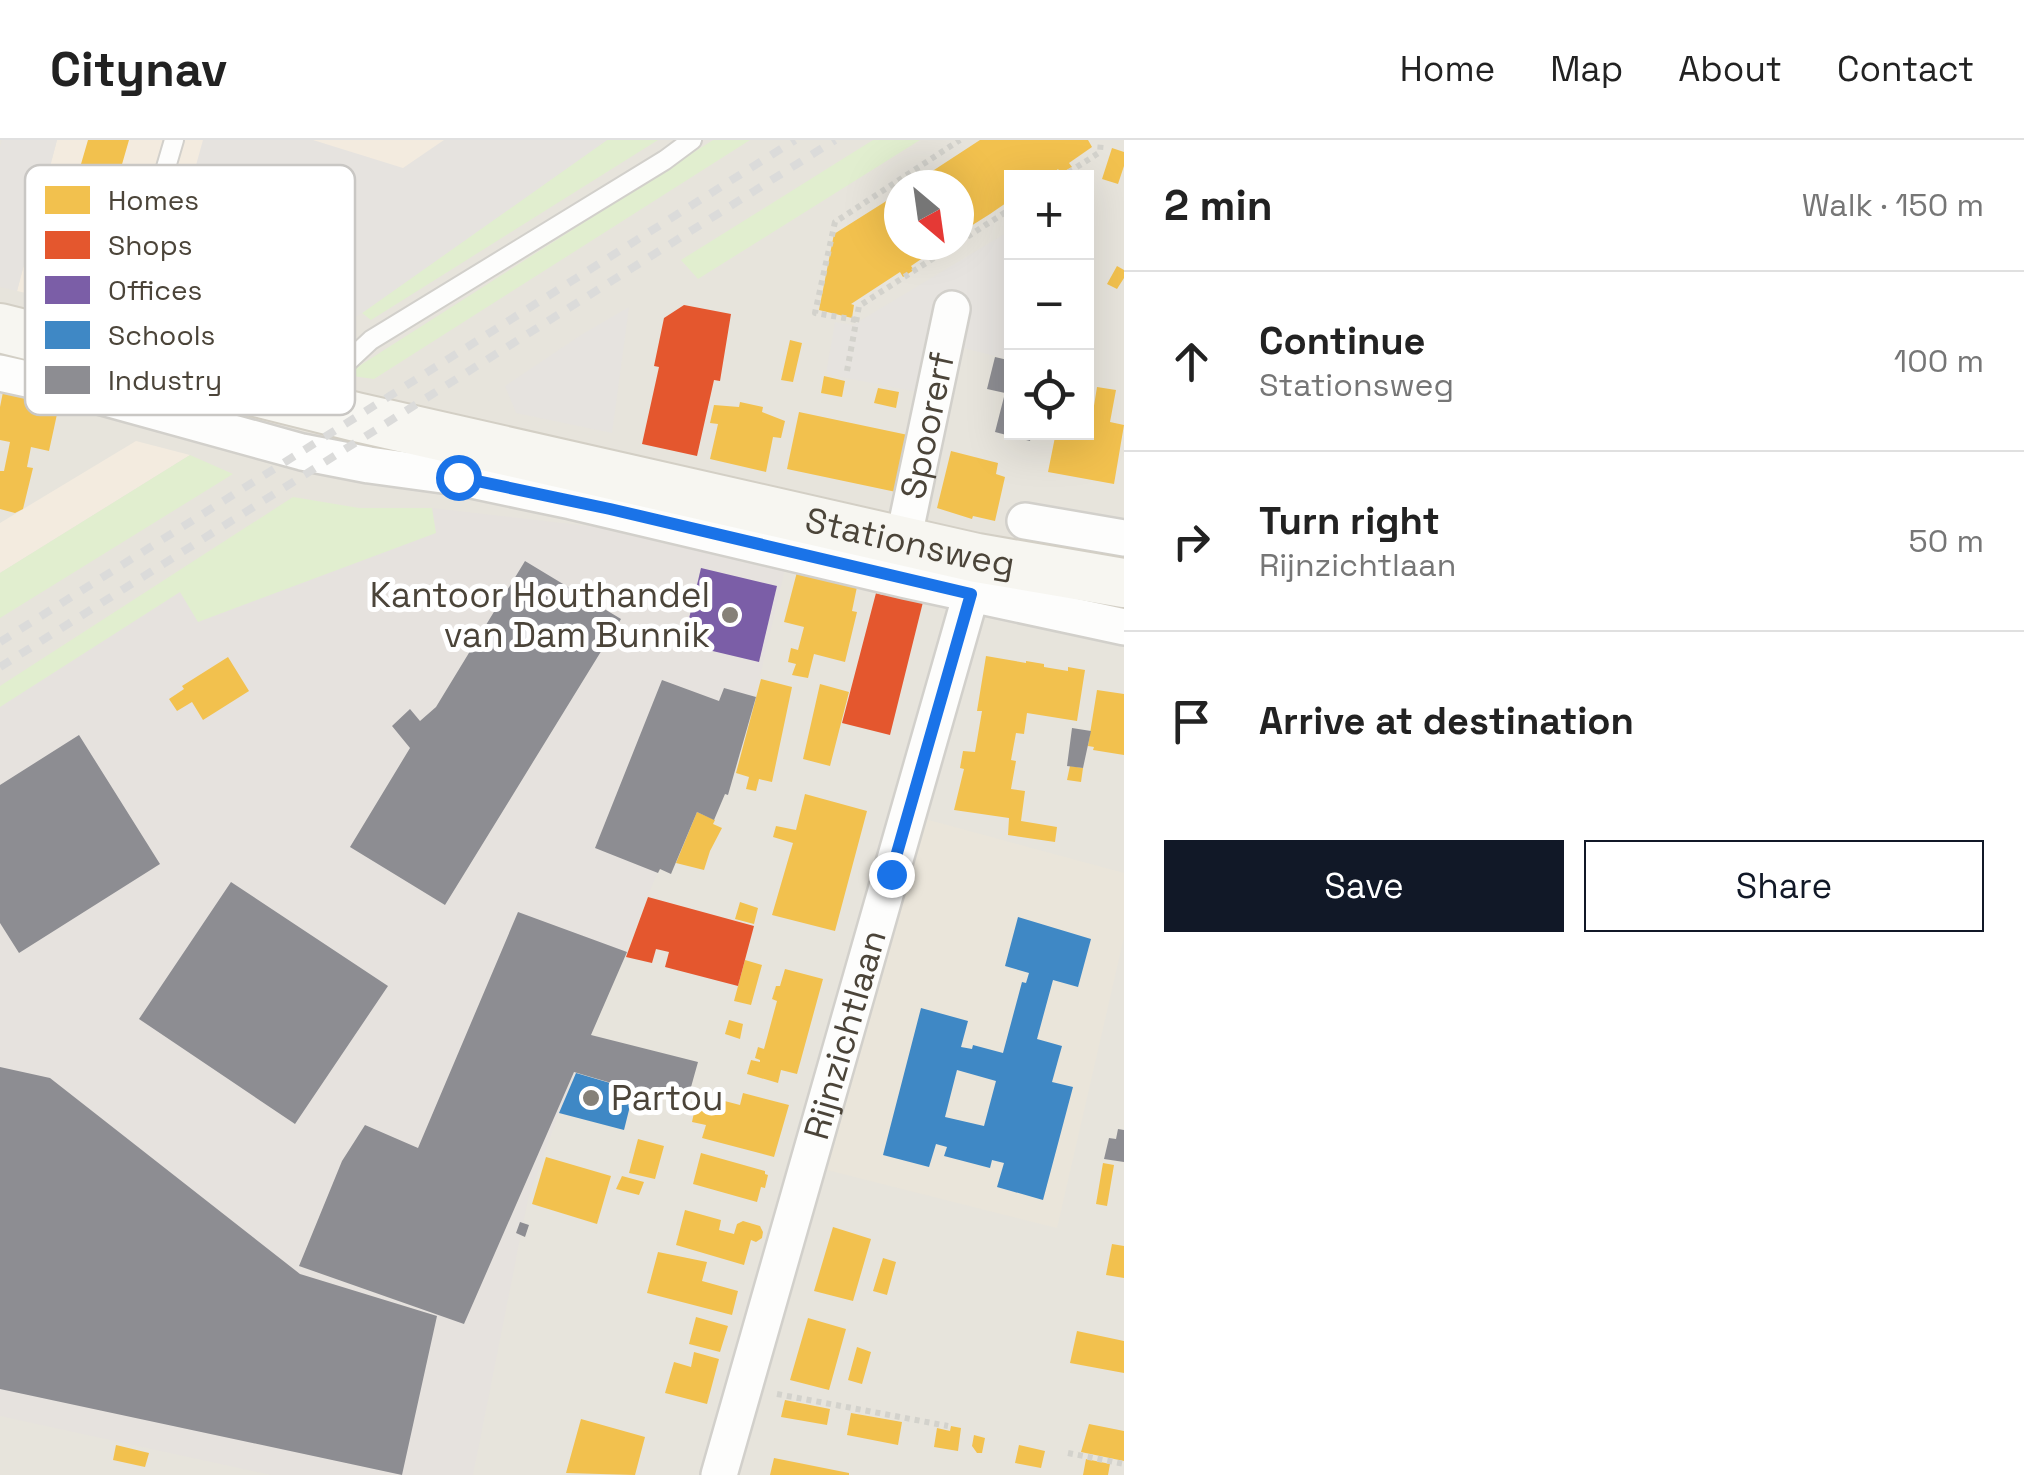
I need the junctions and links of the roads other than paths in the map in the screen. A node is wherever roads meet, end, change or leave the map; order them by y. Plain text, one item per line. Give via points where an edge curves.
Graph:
1 (174, 140) edge
2 (692, 140) edge
3 (167, 165) edge
4 (952, 309) dead end
5 (0, 328) edge
6 (25, 334) edge
7 (355, 355) edge
8 (0, 373) edge
9 (25, 379) edge
10 (167, 415) edge
11 (347, 415) edge
12 (695, 512) junction
13 (1025, 521) dead end
14 (1124, 538) edge
15 (903, 541) junction
16 (1124, 583) edge
17 (971, 594) junction
18 (1124, 626) edge
19 (718, 1475) edge

1 - 3 lane
2 - 7 lane
4 - 15 street, Spoorerf
5 - 6 street, Stationsweg
8 - 9 street, Stationsweg
10 - 12 street, Stationsweg via 398,470 597,506
11 - 12 street, Stationsweg
12 - 15 street, Stationsweg
12 - 17 street, Stationsweg
13 - 14 street, Stationsweg
15 - 16 street, Stationsweg
17 - 18 street, Stationsweg
17 - 19 street, Rijnzichtlaan

